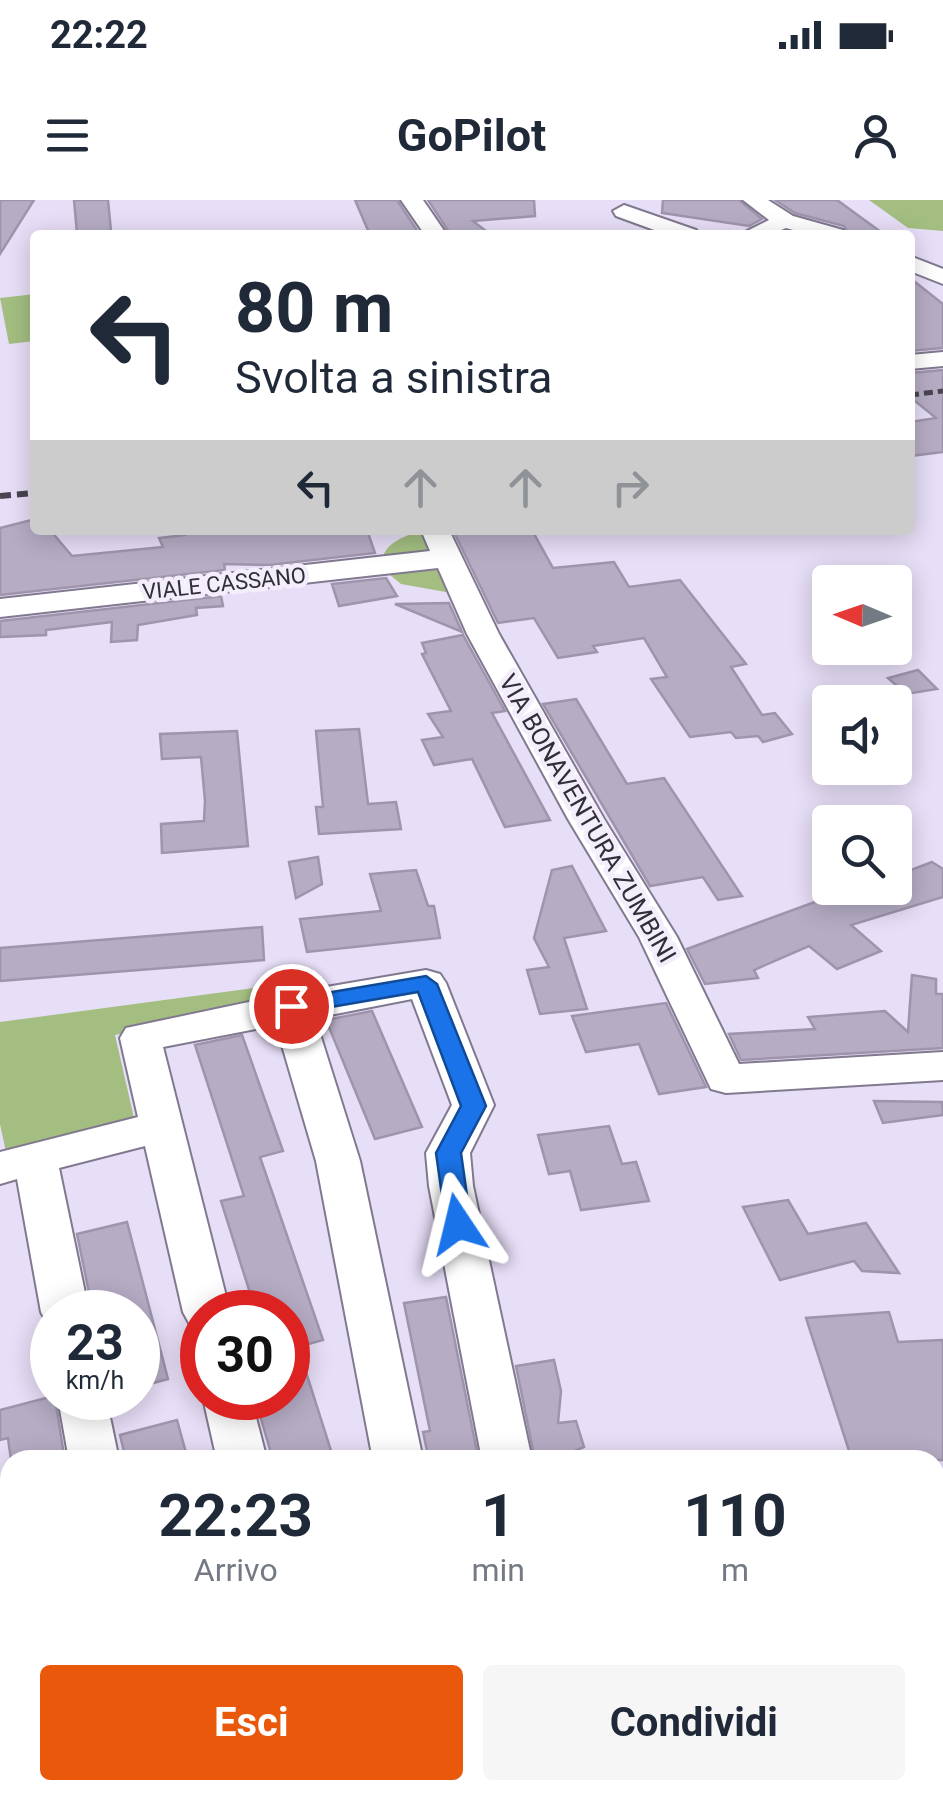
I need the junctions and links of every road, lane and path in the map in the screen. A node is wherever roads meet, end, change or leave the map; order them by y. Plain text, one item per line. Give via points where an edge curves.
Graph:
1 (412, 200) edge
2 (754, 200) edge
3 (624, 211) dead end
4 (785, 221) junction
5 (433, 230) edge
6 (675, 230) edge
7 (764, 230) edge
8 (817, 230) edge
9 (915, 265) edge
10 (943, 277) edge
11 (943, 359) edge
12 (915, 362) edge
13 (441, 544) edge
14 (0, 608) edge
15 (291, 1006) junction
16 (943, 1066) edge
17 (162, 1126) junction
18 (18, 1163) edge
19 (58, 1290) edge
20 (202, 1290) edge
21 (86, 1420) edge
22 (232, 1420) edge
23 (92, 1450) edge
24 (240, 1450) edge
25 (396, 1450) edge
26 (505, 1450) edge

1 - 5 street
2 - 4 street
3 - 6 street
4 - 7 street
4 - 8 street
9 - 10 street
11 - 12 street
13 - 14 street, VIALE CASSANO
13 - 16 street, VIA BONAVENTURA ZUMBINI via 483,634 658,937 726,1079
15 - 17 street via 140,1038
15 - 25 street via 338,1160
15 - 26 street via 426,984 474,1106 448,1153
17 - 18 street
17 - 20 street
18 - 19 street
21 - 23 street
22 - 24 street

